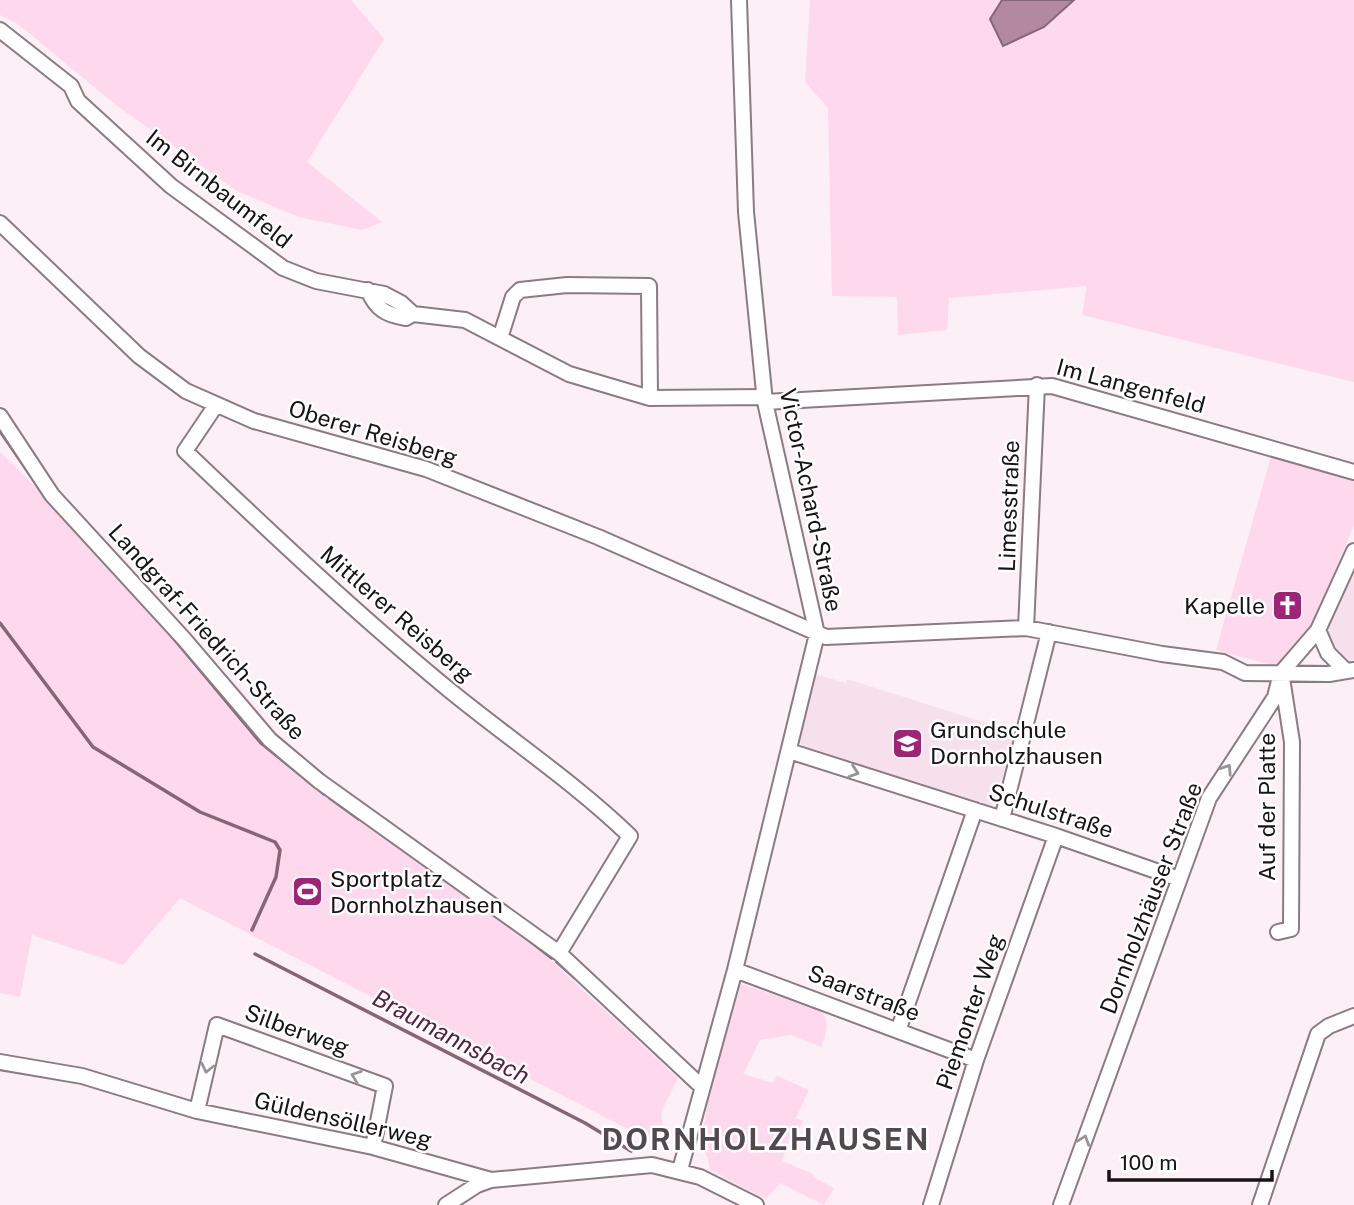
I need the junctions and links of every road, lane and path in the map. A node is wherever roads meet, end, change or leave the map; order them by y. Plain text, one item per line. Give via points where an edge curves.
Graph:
1 (739, 0) edge
2 (0, 30) edge
3 (0, 223) edge
4 (500, 338) junction
5 (1037, 385) junction
6 (650, 398) junction
7 (765, 400) junction
8 (216, 405) junction
9 (0, 416) edge
10 (1354, 472) edge
11 (1354, 551) edge
12 (1026, 628) junction
13 (1318, 630) junction
14 (1049, 632) junction
15 (817, 634) junction
16 (1350, 671) edge
17 (1281, 673) junction
18 (789, 751) junction
19 (975, 810) junction
20 (1002, 819) junction
21 (1056, 836) junction
22 (1178, 879) junction
23 (1278, 932) dead end
24 (559, 953) junction
25 (735, 970) junction
26 (1354, 1016) edge
27 (898, 1031) junction
28 (976, 1060) junction
29 (0, 1062) edge
30 (702, 1087) junction
31 (197, 1111) junction
32 (373, 1147) junction
33 (680, 1170) junction
34 (491, 1180) junction
35 (446, 1205) edge
36 (756, 1205) edge
37 (931, 1205) edge
38 (1062, 1205) edge
39 (1260, 1205) edge

1 - 7 street, Victor-Achard-Straße via 742,139
2 - 4 street, Im Birnbaumfeld via 71,86 78,101 171,187 264,255 300,276 368,290 379,310 400,317 413,314 465,320
3 - 8 street, Oberer Reisberg via 139,356 186,391
4 - 6 street, Im Birnbaumfeld via 569,374
4 - 6 street via 513,297 520,290 567,285 649,286
5 - 7 street, Im Langenfeld
5 - 10 street, Im Langenfeld via 1102,398
5 - 12 street, Limesstraße
6 - 7 street, Im Birnbaumfeld
7 - 15 street, Victor-Achard-Straße
8 - 15 street, Oberer Reisberg via 301,436 426,469 598,537
8 - 24 street, Mittlerer Reisberg via 185,451 363,619 598,805 630,836
9 - 24 street, Landgraf-Friedrich-Straße via 52,495 270,740 319,781
11 - 13 street, Dornholzhäuser Straße
12 - 14 street
12 - 15 street
13 - 16 street via 1328,653
13 - 17 street, Dornholzhäuser Straße
14 - 17 street via 1223,662 1245,673
14 - 20 street
15 - 18 street, Victor-Achard-Straße
16 - 17 street
22 -> 17 street, Dornholzhäuser Straße via 1209,798 1275,697
17 - 23 street, Auf der Platte via 1292,742 1291,929
18 -> 19 street, Schulstraße
18 - 25 street, Victor-Achard-Straße
19 - 20 street, Schulstraße
19 - 27 street
20 - 21 street, Schulstraße
21 - 22 street, Schulstraße
21 - 28 street, Piemonter Weg
38 -> 22 street, Dornholzhäuser Straße
24 - 30 street, Landgraf-Friedrich-Straße
25 - 27 street, Saarstraße
25 - 30 street, Victor-Achard-Straße
26 - 39 street via 1318,1034
27 - 28 street, Saarstraße
28 - 37 street, Piemonter Weg
29 - 31 street, Güldensöllerweg via 82,1076
30 - 33 street, Victor-Achard-Straße
31 - 32 street, Güldensöllerweg
32 -> 31 street, Silberweg via 385,1086 217,1025
32 - 34 street, Güldensöllerweg
33 - 34 street, Güldensöllerweg via 641,1166
33 - 36 street, Güldensöllerweg
34 - 35 street

